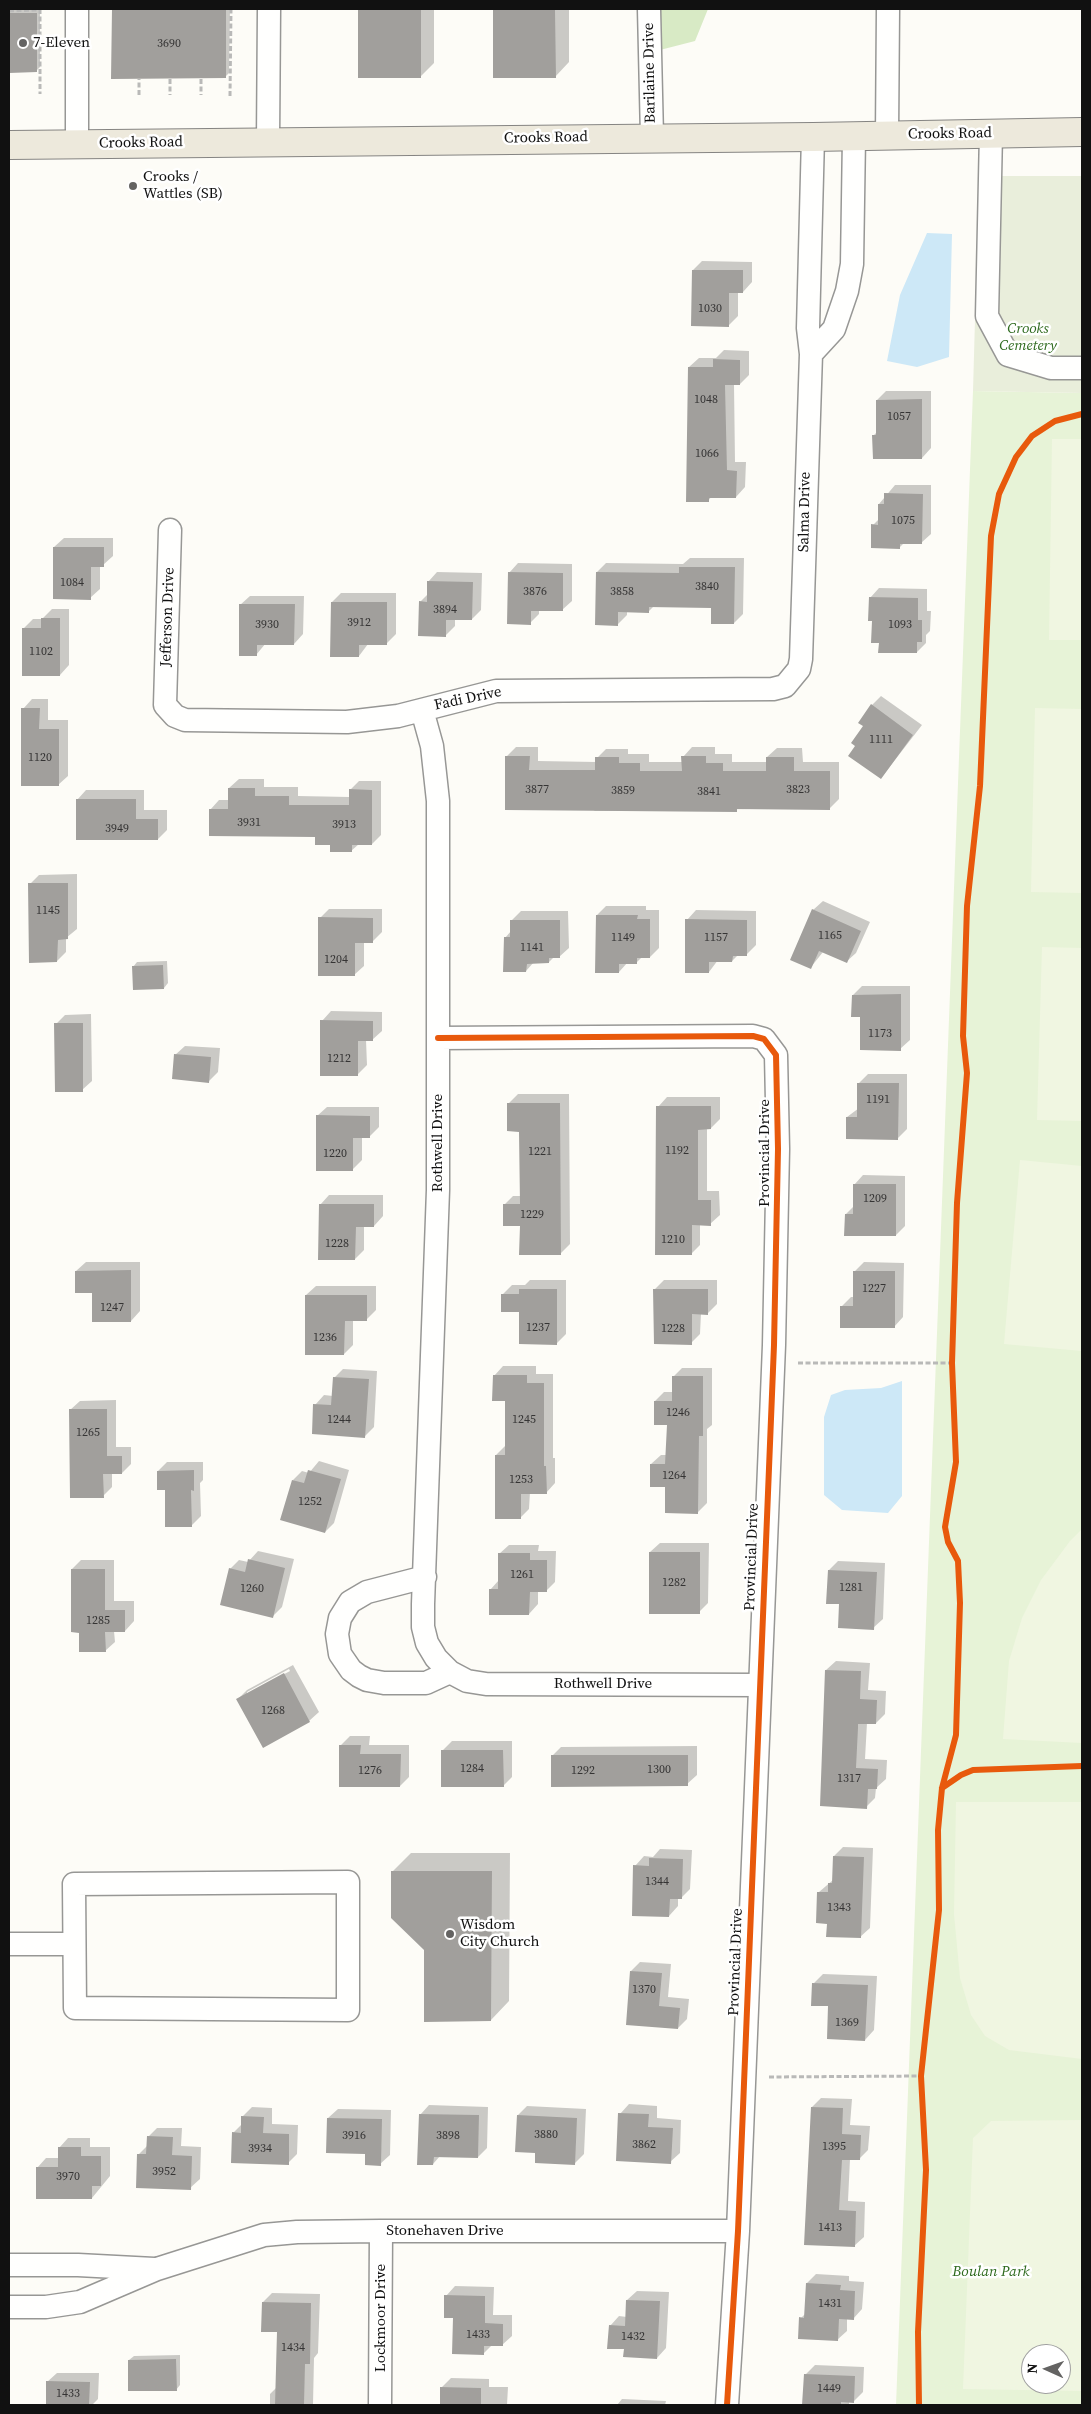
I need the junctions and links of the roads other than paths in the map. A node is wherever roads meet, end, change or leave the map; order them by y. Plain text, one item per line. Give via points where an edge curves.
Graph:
1 (76, 9) edge
2 (269, 9) edge
3 (649, 9) edge
4 (888, 9) edge
5 (991, 132) junction
6 (1082, 132) edge
7 (887, 135) junction
8 (854, 136) junction
9 (652, 137) junction
10 (813, 137) junction
11 (268, 141) junction
12 (77, 144) junction
13 (9, 145) edge
14 (811, 354) junction
15 (1082, 368) edge
16 (170, 530) dead end
17 (800, 669) joint
18 (165, 704) joint
19 (422, 710) junction
20 (438, 1038) junction
21 (425, 1577) junction
22 (450, 1672) junction
23 (760, 1685) junction
24 (9, 1944) edge
25 (74, 1944) junction
26 (382, 2231) junction
27 (738, 2231) junction
28 (9, 2265) edge
29 (157, 2269) junction
30 (9, 2308) edge
31 (380, 2405) edge
32 (727, 2405) edge

1 - 12 street
2 - 11 street
3 - 9 street, Barilaine Drive
4 - 7 street
5 - 6 main road, Crooks Road
5 - 7 main road, Crooks Road
5 - 15 street via 987,316 1008,355 1052,368
7 - 8 main road, Crooks Road
8 - 10 main road, Crooks Road
8 - 14 street via 852,264 848,291 834,329
9 - 10 main road, Crooks Road
9 - 11 main road, Crooks Road
10 - 14 street, Salma Drive via 808,328
11 - 12 main road, Crooks Road
12 - 13 main road, Crooks Road
14 - 17 street, Salma Drive
16 - 18 street, Jefferson Drive
17 - 19 street, Fadi Drive via 785,686 773,689 496,691
18 - 19 street, Fadi Drive via 175,716 195,722 347,722
19 - 20 street, Rothwell Drive via 432,746 438,801
20 - 21 street, Rothwell Drive via 436,1272
20 - 23 street, Provincial Drive via 753,1036 764,1039 776,1055 777,1245
21 - 22 street, Rothwell Drive via 423,1627 427,1643
21 - 22 street via 367,1592 350,1602 340,1618 337,1634 340,1654 359,1676 384,1683 426,1683
22 - 23 street, Rothwell Drive via 467,1681 486,1684
23 - 27 street, Provincial Drive
24 - 25 street
25 - 25 street via 75,2008 348,2010 348,1882 74,1884
26 - 27 street, Stonehaven Drive
26 - 29 street, Stonehaven Drive via 264,2235
26 - 31 street, Lockmoor Drive
27 - 32 street, Provincial Drive
28 - 29 street, Stonehaven Drive
29 - 30 street, Stonehaven Drive via 80,2302

